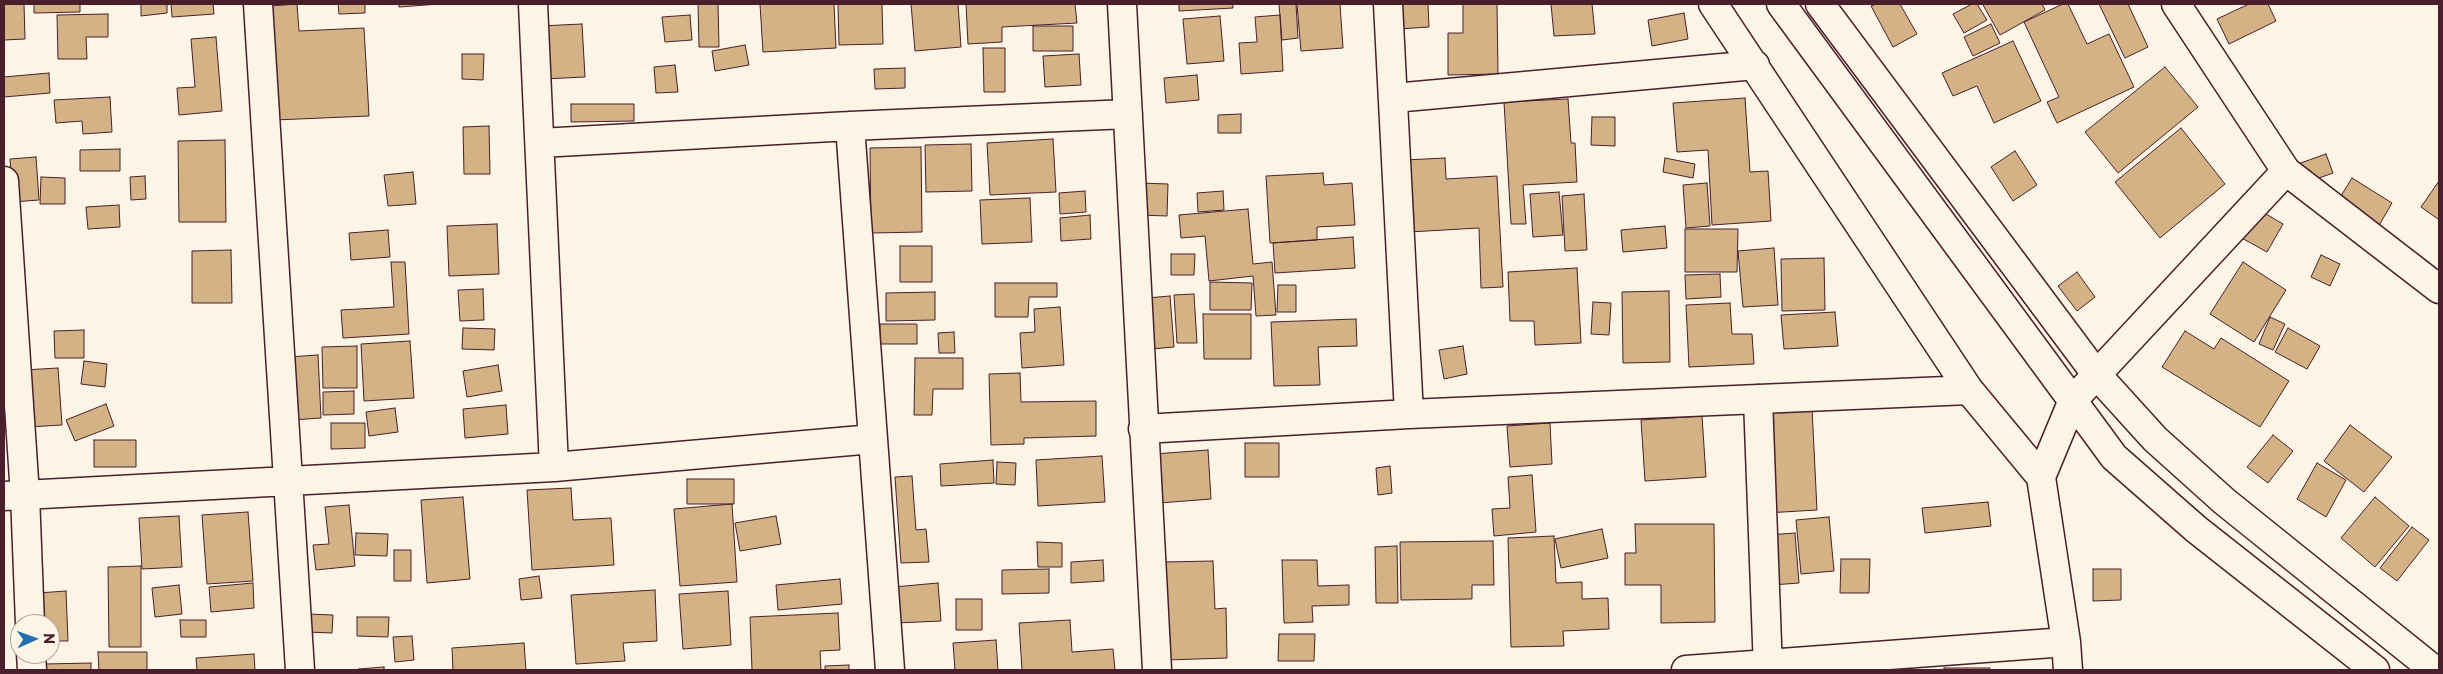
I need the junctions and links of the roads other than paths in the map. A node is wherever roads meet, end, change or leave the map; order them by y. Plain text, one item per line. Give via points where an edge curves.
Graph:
1 (258, 4) edge
2 (533, 4) edge
3 (1122, 4) edge
4 (1388, 4) edge
5 (1713, 4) edge
6 (1781, 4) edge
7 (1820, 4) edge
8 (2176, 4) edge
9 (1755, 65) junction
10 (1394, 98) junction
11 (1128, 114) junction
12 (850, 126) junction
13 (540, 144) junction
14 (2286, 171) junction
15 (4, 180) edge
16 (2439, 289) edge
17 (2096, 374) junction
18 (1970, 390) junction
19 (1758, 399) junction
20 (2073, 400) junction
21 (1409, 414) junction
22 (1143, 429) junction
23 (873, 440) junction
24 (554, 467) junction
25 (2041, 477) junction
26 (287, 482) junction
27 (14, 496) edge
28 (29, 614) edge
29 (2066, 642) junction
30 (1768, 667) edge
31 (300, 670) edge
32 (890, 670) edge
33 (1157, 670) edge
34 (1686, 670) edge
35 (2068, 670) edge
36 (2375, 670) edge
37 (2434, 670) edge

1 - 26 street
2 - 13 street
3 - 11 street
4 - 10 street
5 - 9 street
6 - 20 street
7 - 17 street
8 - 14 street
9 - 10 street
9 - 18 street
10 - 21 street
11 - 12 street
11 - 22 street
12 - 13 street
12 - 23 street
13 - 24 street
14 - 16 street
14 - 17 street
15 - 27 street
17 - 20 street
17 - 37 street via 2155,439 2217,495
18 - 19 street
18 - 25 street
19 - 21 street
19 - 30 street
20 - 25 street
20 - 36 street via 2114,457 2196,529
21 - 22 street
22 - 33 street
23 - 24 street
23 - 32 street
24 - 26 street
25 - 29 street
26 - 27 street
26 - 31 street
27 - 28 street
29 - 30 street
29 - 35 street
30 - 34 street

